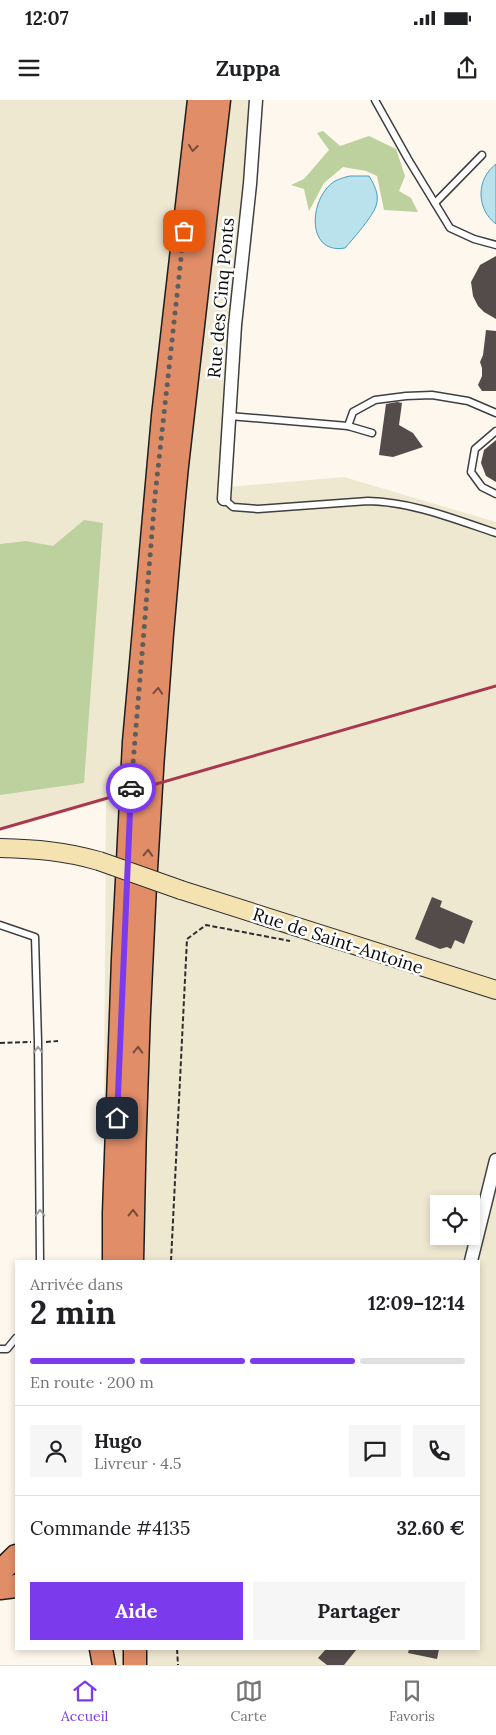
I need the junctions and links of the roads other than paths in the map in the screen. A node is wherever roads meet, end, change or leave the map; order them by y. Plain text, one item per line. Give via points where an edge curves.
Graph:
1 (199, 100) edge
2 (219, 100) edge
3 (256, 100) edge
4 (375, 100) edge
5 (482, 155) dead end
6 (435, 203) junction
7 (496, 244) edge
8 (496, 413) edge
9 (228, 416) junction
10 (348, 426) junction
11 (496, 431) edge
12 (372, 432) dead end
13 (496, 494) edge
14 (224, 499) joint
15 (496, 533) edge
16 (0, 848) edge
17 (0, 925) edge
18 (496, 990) edge
19 (496, 1160) edge
20 (114, 1213) junction
21 (40, 1260) edge
22 (104, 1260) edge
23 (114, 1260) edge
24 (132, 1260) edge
25 (471, 1260) edge
26 (15, 1339) edge
27 (0, 1350) edge
28 (15, 1557) edge
29 (0, 1572) edge
30 (15, 1586) edge
31 (0, 1588) edge
32 (101, 1650) edge
33 (118, 1650) edge
34 (135, 1650) edge
35 (104, 1665) edge
36 (118, 1665) edge
37 (135, 1665) edge

1 -> 20 highway via 163,416 134,742
24 -> 2 highway via 139,1028 158,698 178,459
3 - 9 street, Rue des Cinq Ponts
4 - 6 lane
5 - 6 lane
6 - 7 lane via 450,228 474,239
8 - 10 lane via 468,401 432,395 406,396 375,400 353,412
9 - 10 lane
9 - 14 street, Rue des Cinq Ponts
10 - 12 lane
11 - 13 lane via 475,449 471,472 482,487
14 - 15 lane via 233,507 258,509 384,501 430,511
16 - 18 street, Rue de Saint-Antoine, bridge via 41,849 99,861
21 -> 17 lane via 35,937
19 - 25 street
20 - 22 highway via 105,1231
20 - 23 highway
26 - 27 lane via 6,1350
28 - 29 highway
30 - 31 highway
32 - 35 highway
33 - 36 highway
34 - 37 highway

